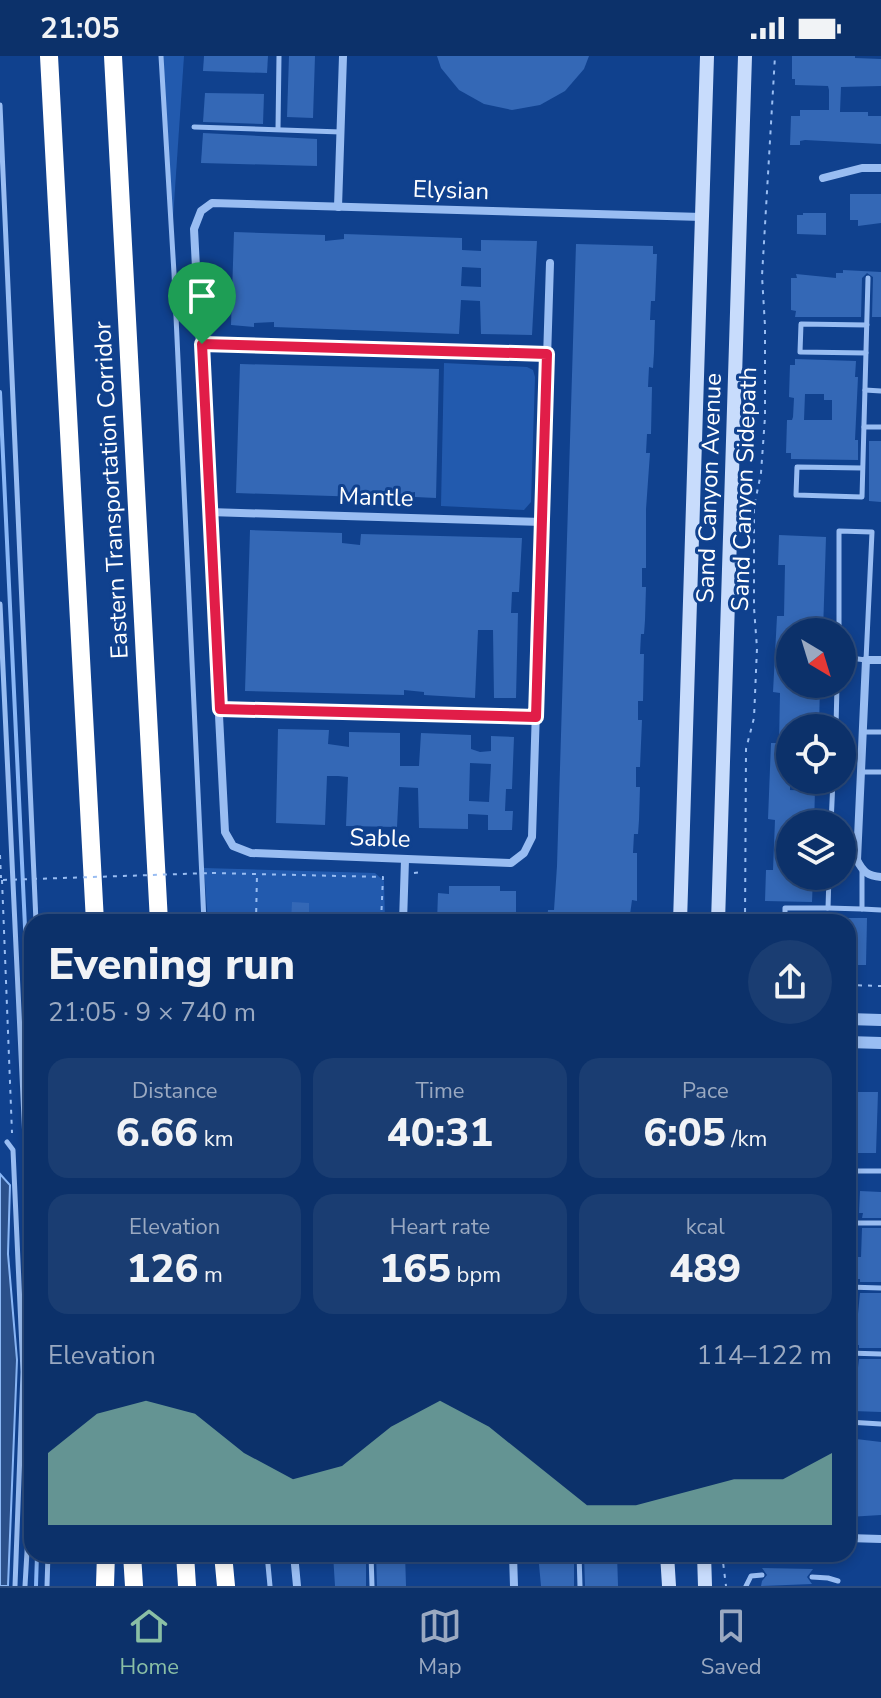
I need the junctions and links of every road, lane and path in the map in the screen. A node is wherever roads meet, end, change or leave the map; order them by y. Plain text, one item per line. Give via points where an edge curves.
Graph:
1 (49, 56) edge
2 (113, 56) edge
3 (161, 56) edge
4 (279, 56) edge
5 (343, 56) edge
6 (707, 56) edge
7 (745, 56) edge
8 (775, 56) edge
9 (0, 105) edge
10 (194, 127) dead end
11 (278, 129) junction
12 (341, 132) junction
13 (881, 168) edge
14 (823, 178) dead end
15 (338, 207) junction
16 (702, 217) junction
17 (550, 263) dead end
18 (868, 278) dead end
19 (867, 325) junction
20 (202, 344) junction
21 (866, 353) junction
22 (547, 354) junction
23 (865, 390) junction
24 (881, 391) edge
25 (864, 427) junction
26 (881, 427) edge
27 (862, 468) junction
28 (209, 512) junction
29 (542, 522) junction
30 (870, 578) junction
31 (881, 578) edge
32 (0, 604) edge
33 (839, 618) edge
34 (856, 659) edge
35 (866, 660) junction
36 (881, 660) edge
37 (220, 709) junction
38 (536, 717) junction
39 (863, 732) junction
40 (881, 732) edge
41 (861, 772) junction
42 (881, 772) edge
43 (0, 855) edge
44 (405, 860) junction
45 (862, 870) junction
46 (257, 873) junction
47 (881, 877) edge
48 (2, 880) edge
49 (829, 890) edge
50 (828, 908) junction
51 (862, 909) junction
52 (881, 910) edge
53 (36, 914) edge
54 (95, 914) edge
55 (159, 914) edge
56 (204, 914) edge
57 (256, 914) edge
58 (381, 914) edge
59 (403, 914) edge
60 (680, 914) edge
61 (718, 914) edge
62 (745, 914) edge
63 (785, 914) edge
64 (856, 985) edge
65 (881, 986) edge
66 (856, 1019) edge
67 (881, 1020) edge
68 (856, 1042) edge
69 (881, 1043) edge
70 (24, 1118) edge
71 (7, 1142) joint
72 (856, 1171) edge
73 (881, 1171) edge
74 (856, 1223) edge
75 (881, 1223) edge
76 (856, 1287) edge
77 (881, 1288) edge
78 (856, 1353) edge
79 (881, 1354) edge
80 (856, 1422) edge
81 (881, 1424) edge
82 (856, 1538) edge
83 (881, 1539) edge
84 (26, 1562) edge
85 (48, 1562) edge
86 (106, 1562) edge
87 (132, 1562) edge
88 (186, 1562) edge
89 (224, 1562) edge
90 (268, 1562) edge
91 (295, 1562) edge
92 (371, 1562) edge
93 (513, 1562) edge
94 (579, 1562) edge
95 (668, 1562) edge
96 (704, 1562) edge
97 (723, 1562) edge
98 (762, 1575) dead end
99 (812, 1577) dead end
100 (838, 1581) dead end
101 (15, 1586) edge
102 (25, 1586) edge
103 (47, 1586) edge
104 (105, 1586) edge
105 (134, 1586) edge
106 (187, 1586) edge
107 (226, 1586) edge
108 (270, 1586) edge
109 (297, 1586) edge
110 (372, 1586) edge
111 (514, 1586) edge
112 (580, 1586) edge
113 (669, 1586) edge
114 (705, 1586) edge
115 (726, 1586) edge
116 (746, 1586) edge

1 - 54 highway, Eastern Transportation Corridor
2 - 55 highway, Eastern Transportation Corridor
3 - 56 lane
4 - 11 lane
5 - 12 street
6 - 16 main road, Sand Canyon Avenue
7 - 61 main road, Sand Canyon Avenue
8 - 62 path, Sand Canyon Sidepath via 762,276 765,417 754,507 757,648 754,718 746,749
9 - 53 lane
10 - 11 lane
11 - 12 lane
12 - 15 street
13 - 14 street
15 - 16 street, Elysian
15 - 20 street, Elysian via 212,203 201,211 194,229
16 - 60 main road, Sand Canyon Avenue
17 - 22 street
18 - 19 lane
19 - 21 lane
19 - 21 lane via 801,324 800,352
20 - 22 street
20 - 28 street
21 - 23 lane
22 - 29 street
23 - 24 lane
23 - 25 lane
25 - 26 lane
25 - 27 lane
27 - 27 lane via 862,497 796,495 797,467
28 - 29 street, Mantle
28 - 37 street
29 - 38 street
30 - 31 lane
30 - 33 lane via 872,532 839,531
30 - 35 lane
32 - 70 lane
34 - 35 lane
35 - 36 street
35 - 39 street
37 - 38 street
37 - 44 street, Sable via 225,832 233,846 251,853
38 - 44 street, Sable via 532,837 524,853 511,863
39 - 40 lane
39 - 41 street
41 - 42 lane
41 - 45 street via 857,860
43 - 48 path
44 - 59 street
45 - 47 street
45 - 51 lane
46 - 48 path, bridge
46 - 57 path
46 - 58 path via 383,877
48 - 71 path via 13,1129
49 - 50 lane
50 - 51 lane
50 - 63 lane via 785,908
51 - 52 lane
64 - 65 path
66 - 67 street
68 - 69 street
71 - 101 lane via 13,1150 23,1372
72 - 73 lane
74 - 75 lane
76 - 77 lane
78 - 79 lane
80 - 81 lane
82 - 83 street
84 - 102 lane
85 - 103 lane
86 - 104 highway
87 - 105 highway
88 - 106 highway
89 - 107 highway
90 - 108 lane
91 - 109 street
92 - 110 lane
93 - 111 street
94 - 112 lane
95 - 113 main road
96 - 114 main road
97 - 115 path
98 - 116 lane via 751,1576
99 - 100 lane

